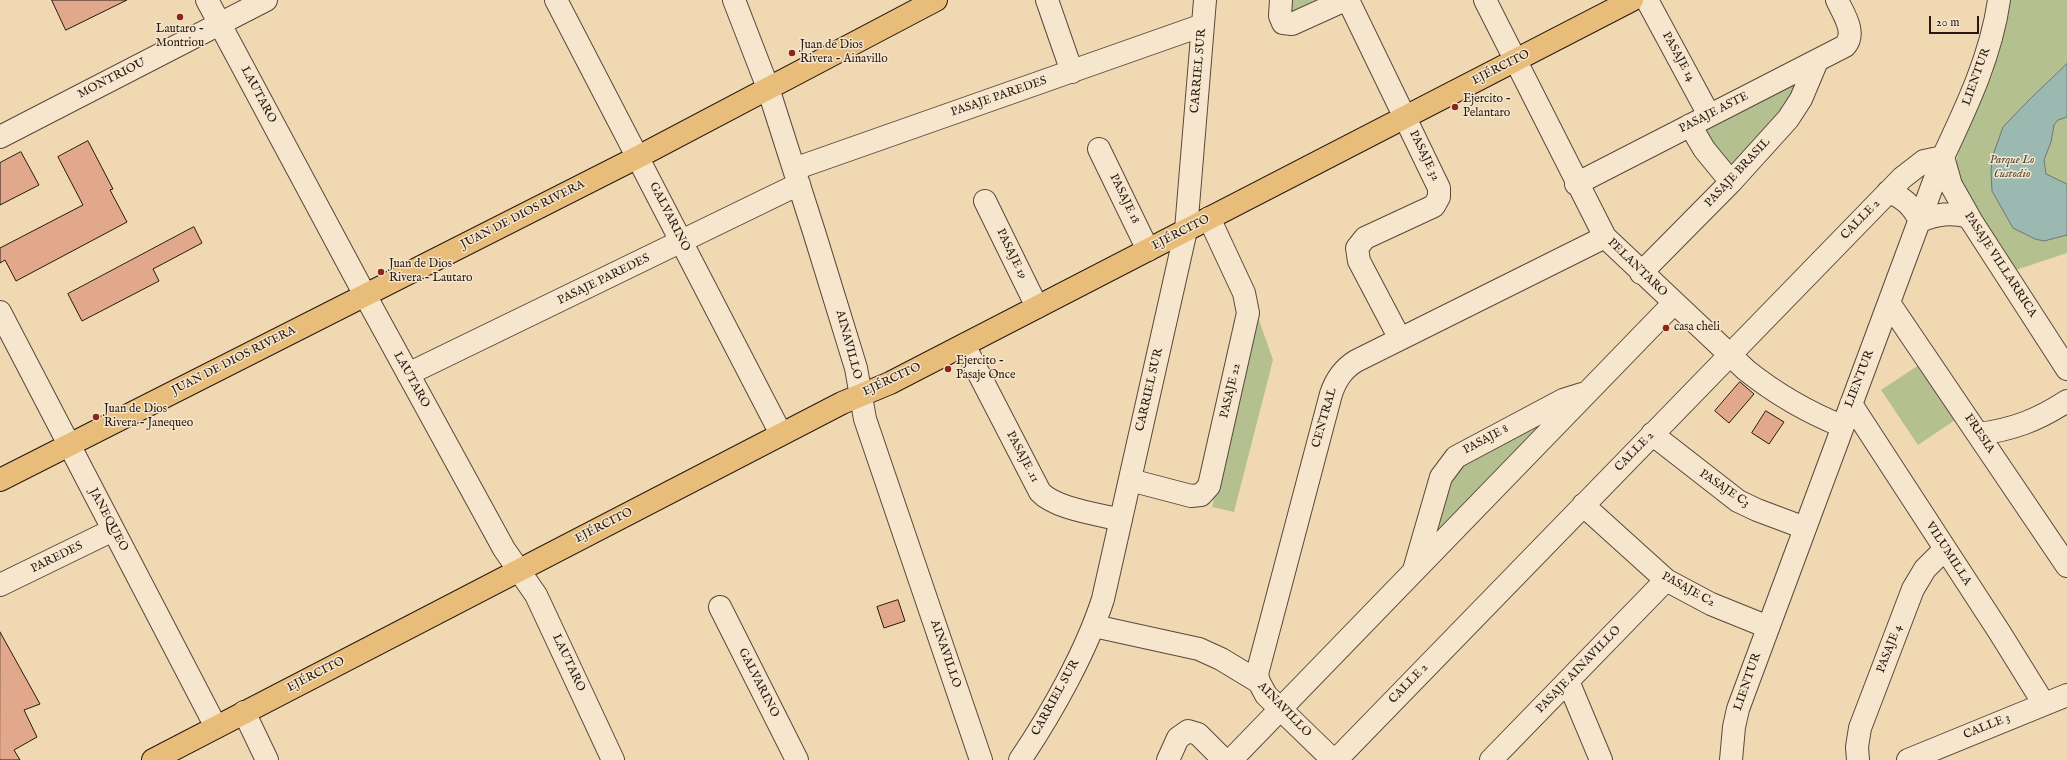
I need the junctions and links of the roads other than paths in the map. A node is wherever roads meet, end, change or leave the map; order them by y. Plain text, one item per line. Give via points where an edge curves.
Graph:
1 (207, 0) edge
2 (266, 0) edge
3 (556, 0) edge
4 (734, 0) edge
5 (936, 0) edge
6 (1047, 0) edge
7 (1205, 0) edge
8 (1281, 0) edge
9 (1346, 0) edge
10 (1485, 0) edge
11 (1632, 0) edge
12 (1647, 0) edge
13 (1837, 0) edge
14 (1999, 0) edge
15 (220, 24) junction
16 (1203, 25) junction
17 (1514, 61) junction
18 (1817, 61) junction
19 (1072, 72) junction
20 (768, 88) junction
21 (1709, 115) junction
22 (1405, 117) junction
23 (1690, 125) junction
24 (0, 136) edge
25 (1099, 149) dead end
26 (638, 157) junction
27 (1943, 157) junction
28 (797, 177) junction
29 (1731, 182) junction
30 (1576, 184) junction
31 (1888, 192) junction
32 (985, 201) dead end
33 (1969, 217) junction
34 (1209, 218) junction
35 (1920, 221) junction
36 (1186, 230) junction
37 (1604, 237) junction
38 (681, 242) junction
39 (1148, 250) junction
40 (1642, 273) junction
41 (364, 295) junction
42 (1674, 303) junction
43 (1889, 303) junction
44 (1037, 307) junction
45 (0, 312) edge
46 (1400, 339) junction
47 (964, 345) junction
48 (1730, 355) junction
49 (2067, 369) edge
50 (408, 374) junction
51 (1587, 392) junction
52 (860, 395) junction
53 (2067, 401) edge
54 (1851, 404) junction
55 (1842, 426) junction
56 (781, 434) junction
57 (1652, 434) junction
58 (1978, 434) junction
59 (69, 445) junction
60 (0, 480) edge
61 (1130, 480) junction
62 (1583, 505) junction
63 (1121, 520) junction
64 (1805, 528) junction
65 (113, 530) junction
66 (1945, 549) junction
67 (2067, 566) edge
68 (519, 570) junction
69 (1413, 573) junction
70 (1666, 580) junction
71 (0, 585) edge
72 (720, 607) dead end
73 (1094, 626) junction
74 (1768, 627) junction
75 (1568, 681) junction
76 (1258, 682) junction
77 (2067, 695) edge
78 (2044, 704) junction
79 (1280, 709) junction
80 (244, 712) junction
81 (216, 727) junction
82 (153, 760) edge
83 (267, 760) edge
84 (613, 760) edge
85 (797, 760) edge
86 (981, 760) edge
87 (1020, 760) edge
88 (1168, 760) edge
89 (1224, 760) edge
90 (1230, 760) edge
91 (1334, 760) edge
92 (1491, 760) edge
93 (1601, 760) edge
94 (1731, 760) edge
95 (1858, 760) edge
96 (1908, 760) edge

1 - 15 street, LAUTARO
2 - 15 street, MONTRIOU
3 - 26 street, GALVARINO
4 - 20 street, AINAVILLO
5 - 20 main road, JUAN DE DIOS RIVERA
6 - 19 street
7 - 16 street, CARRIEL SUR
8 - 9 street, PASAJE 32 via 1280,16 1284,22 1292,24
9 - 22 street, PASAJE 32
10 - 17 street, PELANTARO
11 - 17 main road, EJÉRCITO
12 - 21 street, PASAJE 14
13 - 18 street, PASAJE ASTE via 1851,32 1850,40 1845,46
14 - 27 street, LIENTUR via 1992,37 1979,77
15 - 24 street, MONTRIOU
15 - 41 street, LAUTARO
16 - 19 street, PASAJE PAREDES
16 - 36 street, CARRIEL SUR
17 - 22 main road, EJÉRCITO
17 - 30 street, PELANTARO
18 - 21 street, PASAJE ASTE
18 - 29 street, PASAJE BRASIL via 1801,99 1788,119
19 - 28 street, PASAJE PAREDES
20 - 26 main road, JUAN DE DIOS RIVERA
20 - 28 street, AINAVILLO
21 - 23 street, PASAJE ASTE
22 - 34 main road, EJÉRCITO
22 - 46 street, PASAJE 32 via 1438,184 1439,197 1430,208 1362,241 1357,248 1357,255
23 - 29 street via 1704,149
23 - 30 street, PASAJE ASTE
25 - 39 street, PASAJE 18
26 - 38 street, GALVARINO
26 - 41 main road, JUAN DE DIOS RIVERA
27 - 31 street, CALLE 2 via 1924,161 1909,171
27 - 33 street, PASAJE VILLARRICA via 1951,186
27 - 35 street, LIENTUR
28 - 38 street, PASAJE PAREDES
28 - 52 street, AINAVILLO via 856,368
29 - 40 street, PASAJE BRASIL
30 - 37 street, PELANTARO
31 - 35 street via 1910,204
31 - 48 street, CALLE 2
32 - 44 street, PASAJE 19
33 - 35 street via 1944,214
33 - 49 street, PASAJE VILLARRICA
34 - 36 main road, EJÉRCITO
34 - 61 street, PASAJE 22 via 1244,293 1248,313 1209,486 1201,495 1190,496
35 - 43 street, LIENTUR
36 - 39 main road, EJÉRCITO
36 - 61 street, CARRIEL SUR
37 - 40 street, PELANTARO
37 - 46 street, CENTRAL
38 - 50 street, PASAJE PAREDES
38 - 56 street, GALVARINO
39 - 44 main road, EJÉRCITO
40 - 42 street, PELANTARO
41 - 50 street, LAUTARO
41 - 59 main road, JUAN DE DIOS RIVERA
42 - 48 street, PELANTARO
42 - 51 street, PASAJE 8
43 - 54 street, LIENTUR
43 - 58 street, FRESIA
44 - 47 main road, EJÉRCITO
45 - 59 street, JANEQUEO
46 - 76 street, CENTRAL via 1348,366 1334,386 1258,666
47 - 52 main road, EJÉRCITO via 890,383
47 - 63 street, PASAJE .11 via 1040,492 1055,503
48 - 55 street, PELANTARO via 1782,397
48 - 57 street, CALLE 2
50 - 68 street, LAUTARO via 504,549
51 - 69 street, PASAJE 8
51 - 69 street, PASAJE 8 via 1563,400 1456,456 1441,477
52 - 56 main road, EJÉRCITO
52 - 86 street, AINAVILLO via 864,419
53 - 58 street via 2026,424
54 - 55 street, LIENTUR
54 - 66 street, VILUMILLA
55 - 64 street, LIENTUR
56 - 68 main road, EJÉRCITO
57 - 62 street, CALLE 2
57 - 64 street, PASAJE C3 via 1738,501
58 - 67 street, FRESIA
59 - 60 main road, JUAN DE DIOS RIVERA
59 - 65 street, JANEQUEO
61 - 63 street, CARRIEL SUR
62 - 70 street, PASAJE C2
62 - 91 street, CALLE 2
63 - 73 street, CARRIEL SUR via 1103,599
64 - 74 street, LIENTUR
65 - 71 street, PAREDES
65 - 81 street, JANEQUEO
66 - 78 street, VILUMILLA
66 - 95 street, PASAJE 4 via 1925,569 1913,589 1860,728
68 - 80 main road, EJÉRCITO
68 - 84 street, LAUTARO via 536,595
69 - 79 street, PASAJE 8
70 - 74 street, PASAJE C2 via 1712,604
70 - 75 street, PASAJE AINAVILLO
72 - 85 street, GALVARINO
73 - 76 street, AINAVILLO via 1199,649 1221,659
73 - 87 street, CARRIEL SUR via 1052,708
74 - 94 street, LIENTUR via 1738,709
75 - 92 street, PASAJE AINAVILLO
75 - 93 street
76 - 79 street, AINAVILLO via 1266,695
77 - 78 street, CALLE 3
78 - 96 street, CALLE 3
79 - 90 street, PASAJE 8
79 - 91 street, AINAVILLO
80 - 81 main road, EJÉRCITO
80 - 83 street
81 - 82 main road, EJÉRCITO
88 - 89 street via 1180,734 1191,731 1198,734

